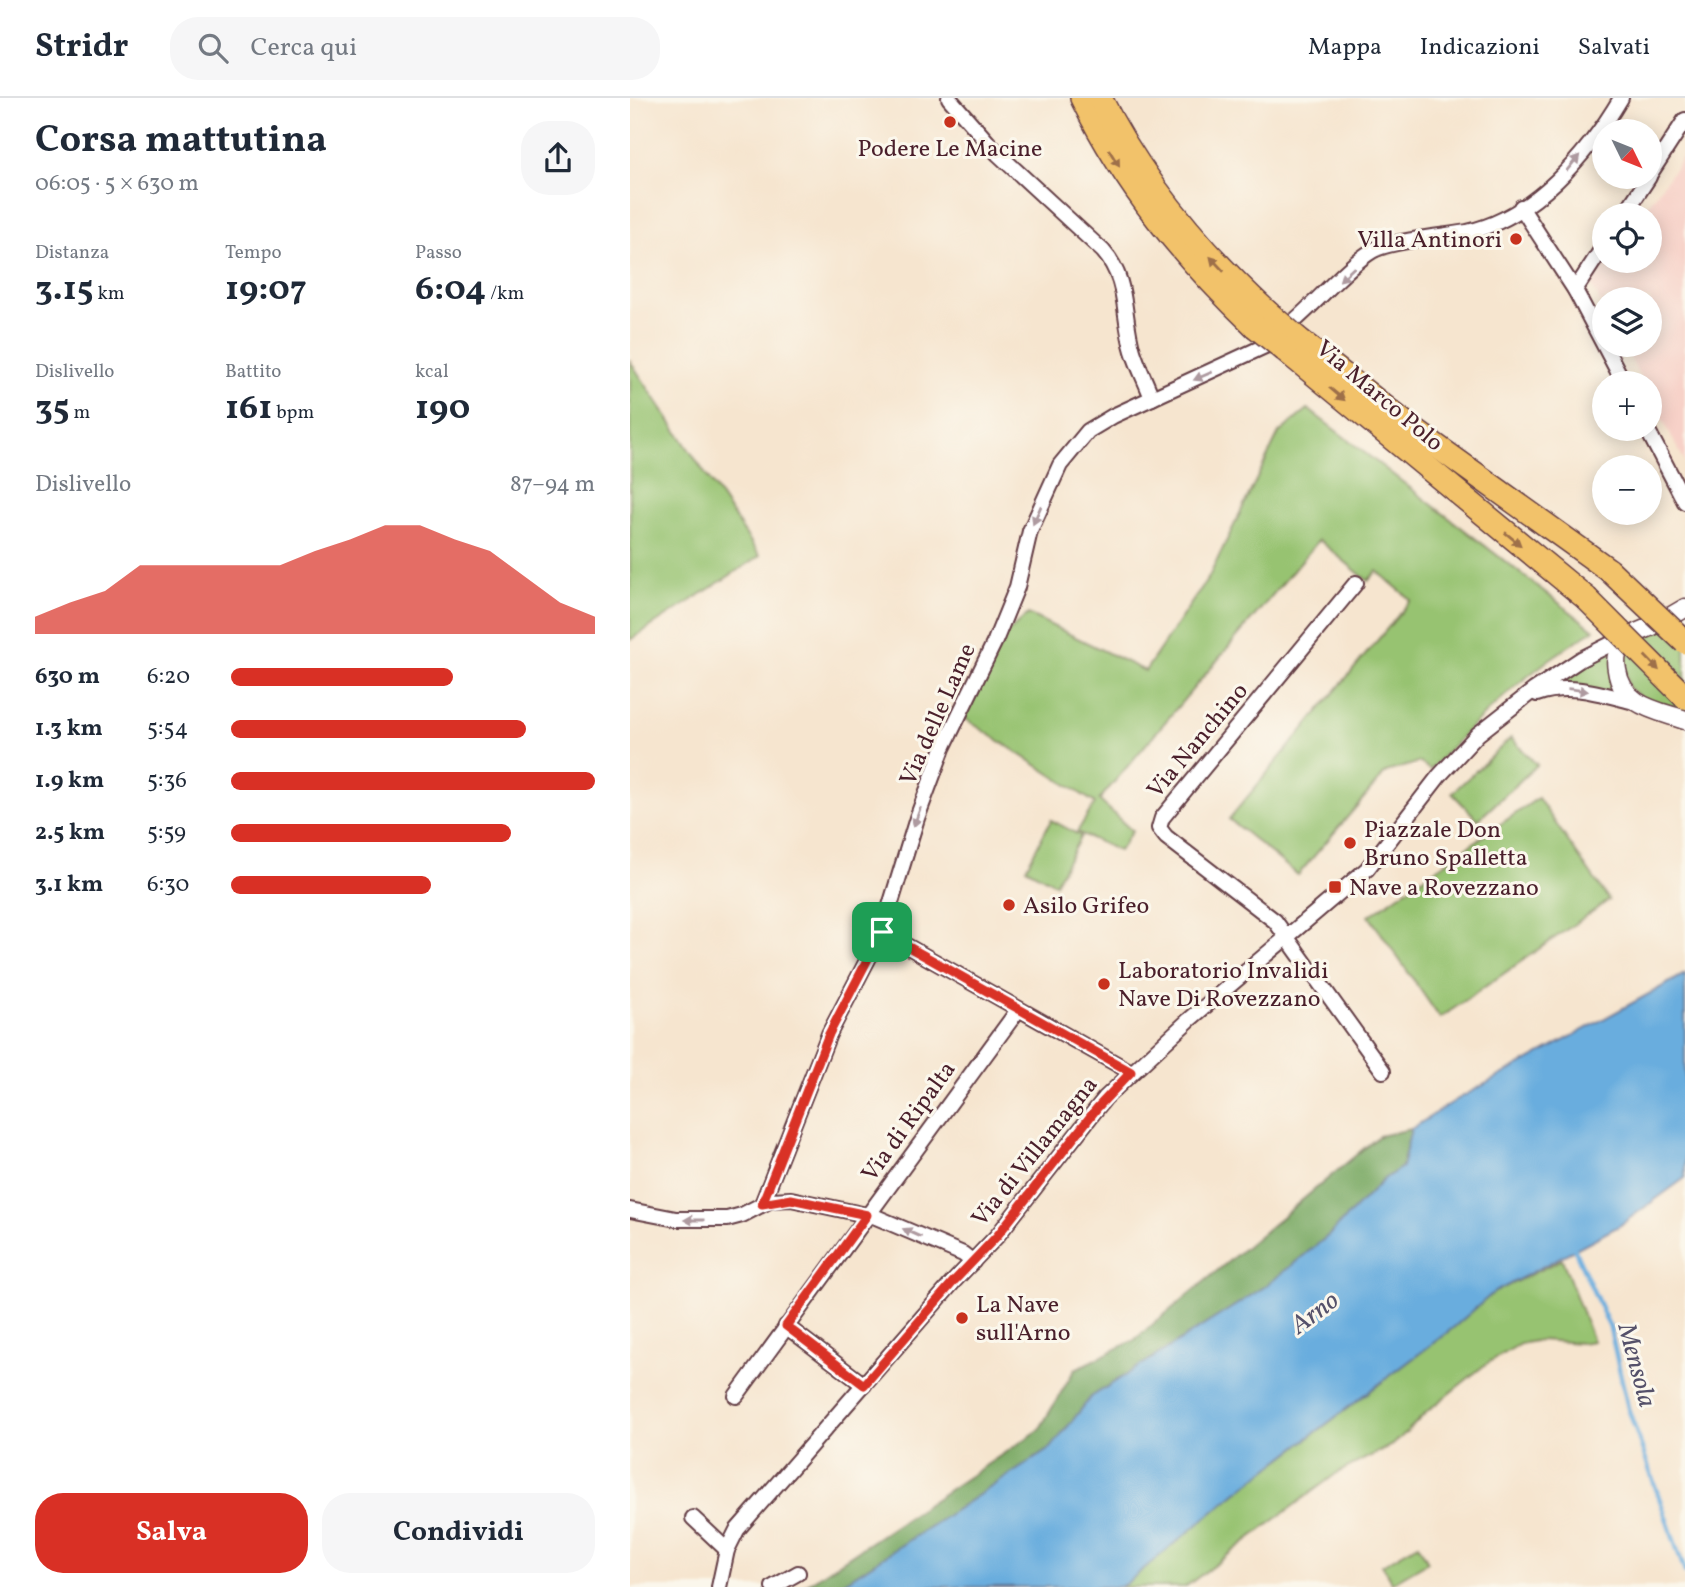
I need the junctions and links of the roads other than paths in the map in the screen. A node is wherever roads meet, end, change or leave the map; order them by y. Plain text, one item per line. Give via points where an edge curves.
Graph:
1 (949, 98) edge
2 (1082, 98) edge
3 (1100, 98) edge
4 (1621, 98) edge
5 (1683, 127) edge
6 (1662, 157) edge
7 (1521, 207) junction
8 (1592, 264) edge
9 (1575, 290) junction
10 (1260, 318) junction
11 (1285, 339) junction
12 (1617, 371) edge
13 (1153, 398) junction
14 (1653, 441) edge
15 (1685, 502) edge
16 (1356, 583) dead end
17 (1635, 634) joint
18 (1685, 642) edge
19 (1685, 697) edge
20 (1634, 702) junction
21 (1494, 720) junction
22 (1685, 720) edge
23 (882, 932) junction
24 (1287, 939) junction
25 (1018, 1010) junction
26 (1383, 1071) dead end
27 (1131, 1072) junction
28 (762, 1204) junction
29 (630, 1210) edge
30 (867, 1215) junction
31 (973, 1262) junction
32 (786, 1326) junction
33 (864, 1385) junction
34 (736, 1396) dead end
35 (693, 1518) dead end
36 (727, 1550) junction
37 (798, 1573) dead end
38 (719, 1587) edge
39 (773, 1587) edge

1 - 13 street via 998,154 1117,267 1133,353
2 -> 10 highway, Via Marco Polo via 1152,214 1205,277
10 -> 3 highway, Via Marco Polo via 1142,170
7 -> 4 street, Via delle Lame via 1560,178
5 - 6 street
7 - 9 street
7 -> 11 street, Via delle Lame via 1472,231 1371,251
8 - 9 street
9 - 12 street
10 - 11 highway, Via Marco Polo, bridge
11 -> 13 street, Via delle Lame
11 - 18 highway, Via Marco Polo, bridge via 1609,570
11 -> 19 highway, Via Marco Polo, bridge via 1586,598
13 -> 23 street, Via delle Lame via 1088,431 1060,465 1030,531 1004,620 943,748 916,818
14 - 15 street
16 - 24 street, Via Nanchino via 1159,822 1161,833 1275,921
17 - 20 street via 1616,659 1618,675
17 - 21 street, Via di Villamagna via 1581,659
21 -> 20 street, Via di Villamagna via 1530,696 1554,689 1583,690
20 - 22 street
21 - 24 street, Via di Villamagna via 1456,757 1367,869
23 - 25 street
23 - 28 street, Via delle Lame via 829,1034
24 - 26 street, Via Nanchino
24 - 27 street, Via di Villamagna
25 - 27 street
25 - 30 street, Via di Ripalta
27 - 31 street, Via di Villamagna
28 -> 29 street via 727,1219 676,1219
28 - 30 street via 791,1199
31 -> 30 street
30 - 32 street, Via di Ripalta
31 - 33 street, Via di Villamagna
32 - 33 street
32 - 34 street, Via di Ripalta
33 - 36 street, Via di Villamagna via 744,1522
35 - 36 street
36 - 38 street, Via di Villamagna
37 - 39 street

